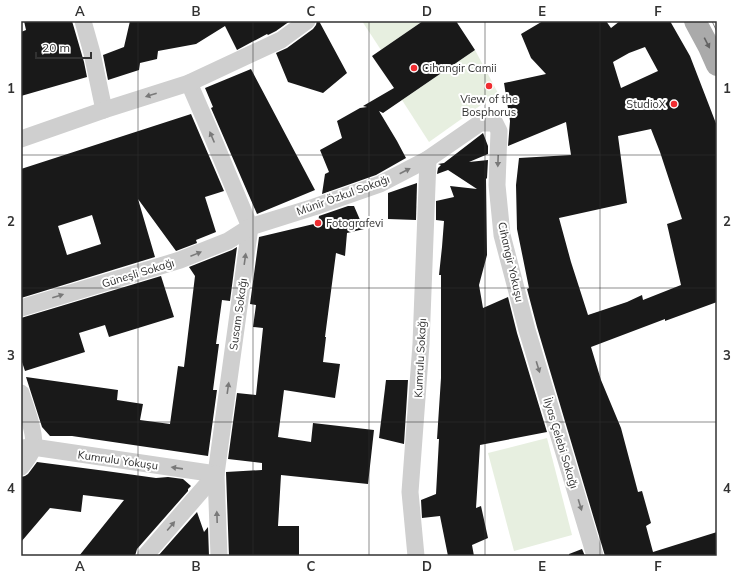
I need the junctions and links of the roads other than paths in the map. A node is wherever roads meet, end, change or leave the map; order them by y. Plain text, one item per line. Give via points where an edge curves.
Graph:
1 (83, 21) edge
2 (307, 21) edge
3 (695, 21) edge
4 (717, 65) edge
5 (189, 83) junction
6 (104, 110) junction
7 (494, 123) joint
8 (21, 139) edge
9 (428, 159) junction
10 (250, 227) junction
11 (21, 308) edge
12 (527, 330) joint
13 (21, 393) edge
14 (27, 448) edge
15 (21, 467) edge
16 (216, 474) junction
17 (145, 556) edge
18 (219, 556) edge
19 (416, 556) edge
20 (595, 556) edge

1 - 6 street
2 - 5 street via 281,40
3 -> 4 main road
5 -> 6 street
10 -> 5 street
6 - 8 street
7 - 9 street, Münir Özkul Sokağı via 480,123
7 -> 12 street, Cihangir Yokuşu via 499,131 497,186 502,235
10 -> 9 street, Münir Özkul Sokağı via 380,184
9 - 19 street, Kumrulu Sokağı via 421,344 410,492
11 -> 10 street, Güneşli Sokağı via 180,260 228,241
16 -> 10 street, Susam Sokağı
12 -> 20 street, İlyas Çelebi Sokağı
13 - 14 street via 34,437
14 - 15 street via 28,458
16 -> 14 street, Kumrulu Yokuşu
17 -> 16 street
18 -> 16 street, Susam Sokağı

